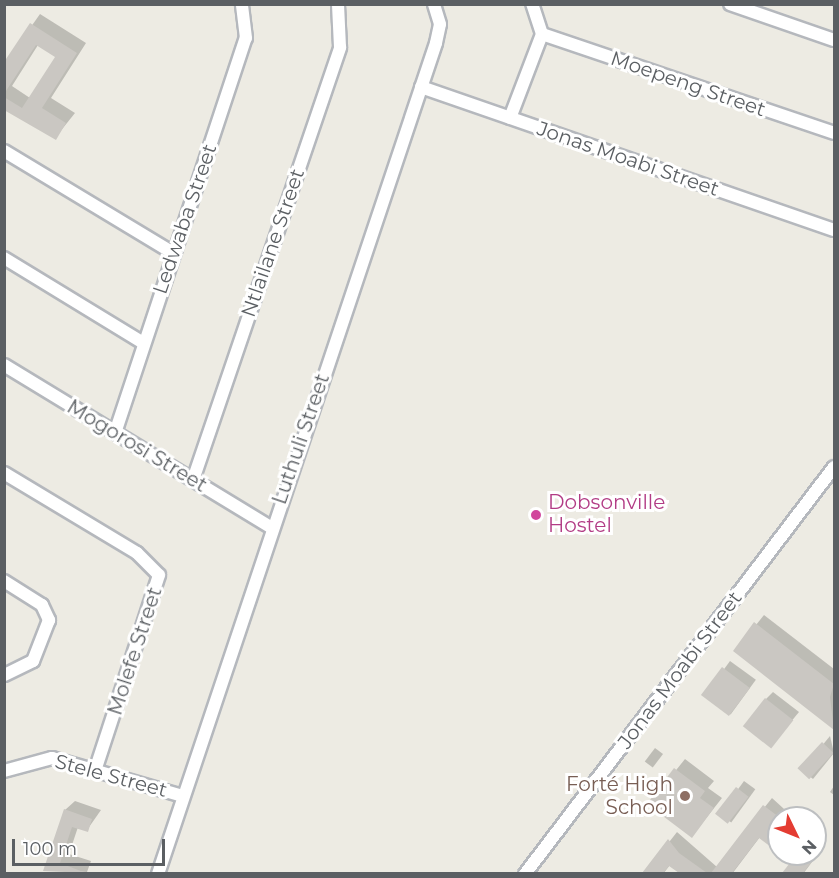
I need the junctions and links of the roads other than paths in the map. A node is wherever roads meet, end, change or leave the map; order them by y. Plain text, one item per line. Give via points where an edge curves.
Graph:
1 (242, 4) edge
2 (338, 4) edge
3 (434, 4) edge
4 (532, 4) edge
5 (730, 4) edge
6 (542, 34) junction
7 (834, 40) edge
8 (421, 87) junction
9 (510, 118) junction
10 (834, 133) edge
11 (4, 151) edge
12 (834, 230) edge
13 (172, 253) junction
14 (4, 258) edge
15 (143, 343) junction
16 (4, 365) edge
17 (115, 433) junction
18 (834, 467) edge
19 (4, 473) edge
20 (193, 480) junction
21 (270, 527) junction
22 (4, 581) edge
23 (4, 675) edge
24 (96, 768) junction
25 (4, 771) edge
26 (183, 796) junction
27 (158, 873) edge
28 (525, 873) edge

1 - 13 street, Ledwaba Street via 246,38
2 - 20 street, Ntlailane Street via 340,47
3 - 8 street, Luthuli Street via 439,33
4 - 6 street
5 - 7 street
6 - 9 street
6 - 10 street, Moepeng Street
8 - 9 street, Jonas Moabi Street
8 - 21 street, Luthuli Street
9 - 12 street, Jonas Moabi Street
11 - 13 street
13 - 15 street, Ledwaba Street
14 - 15 street
15 - 17 street, Ledwaba Street
16 - 17 street, Mogorosi Street
17 - 20 street, Mogorosi Street
18 - 28 street, Jonas Moabi Street
19 - 24 street, Molefe Street via 137,552 159,575
20 - 21 street, Mogorosi Street
21 - 26 street, Luthuli Street
22 - 23 street via 42,605 49,620 33,661
24 - 25 street, Stele Street via 52,758
24 - 26 street, Stele Street
26 - 27 street, Luthuli Street

